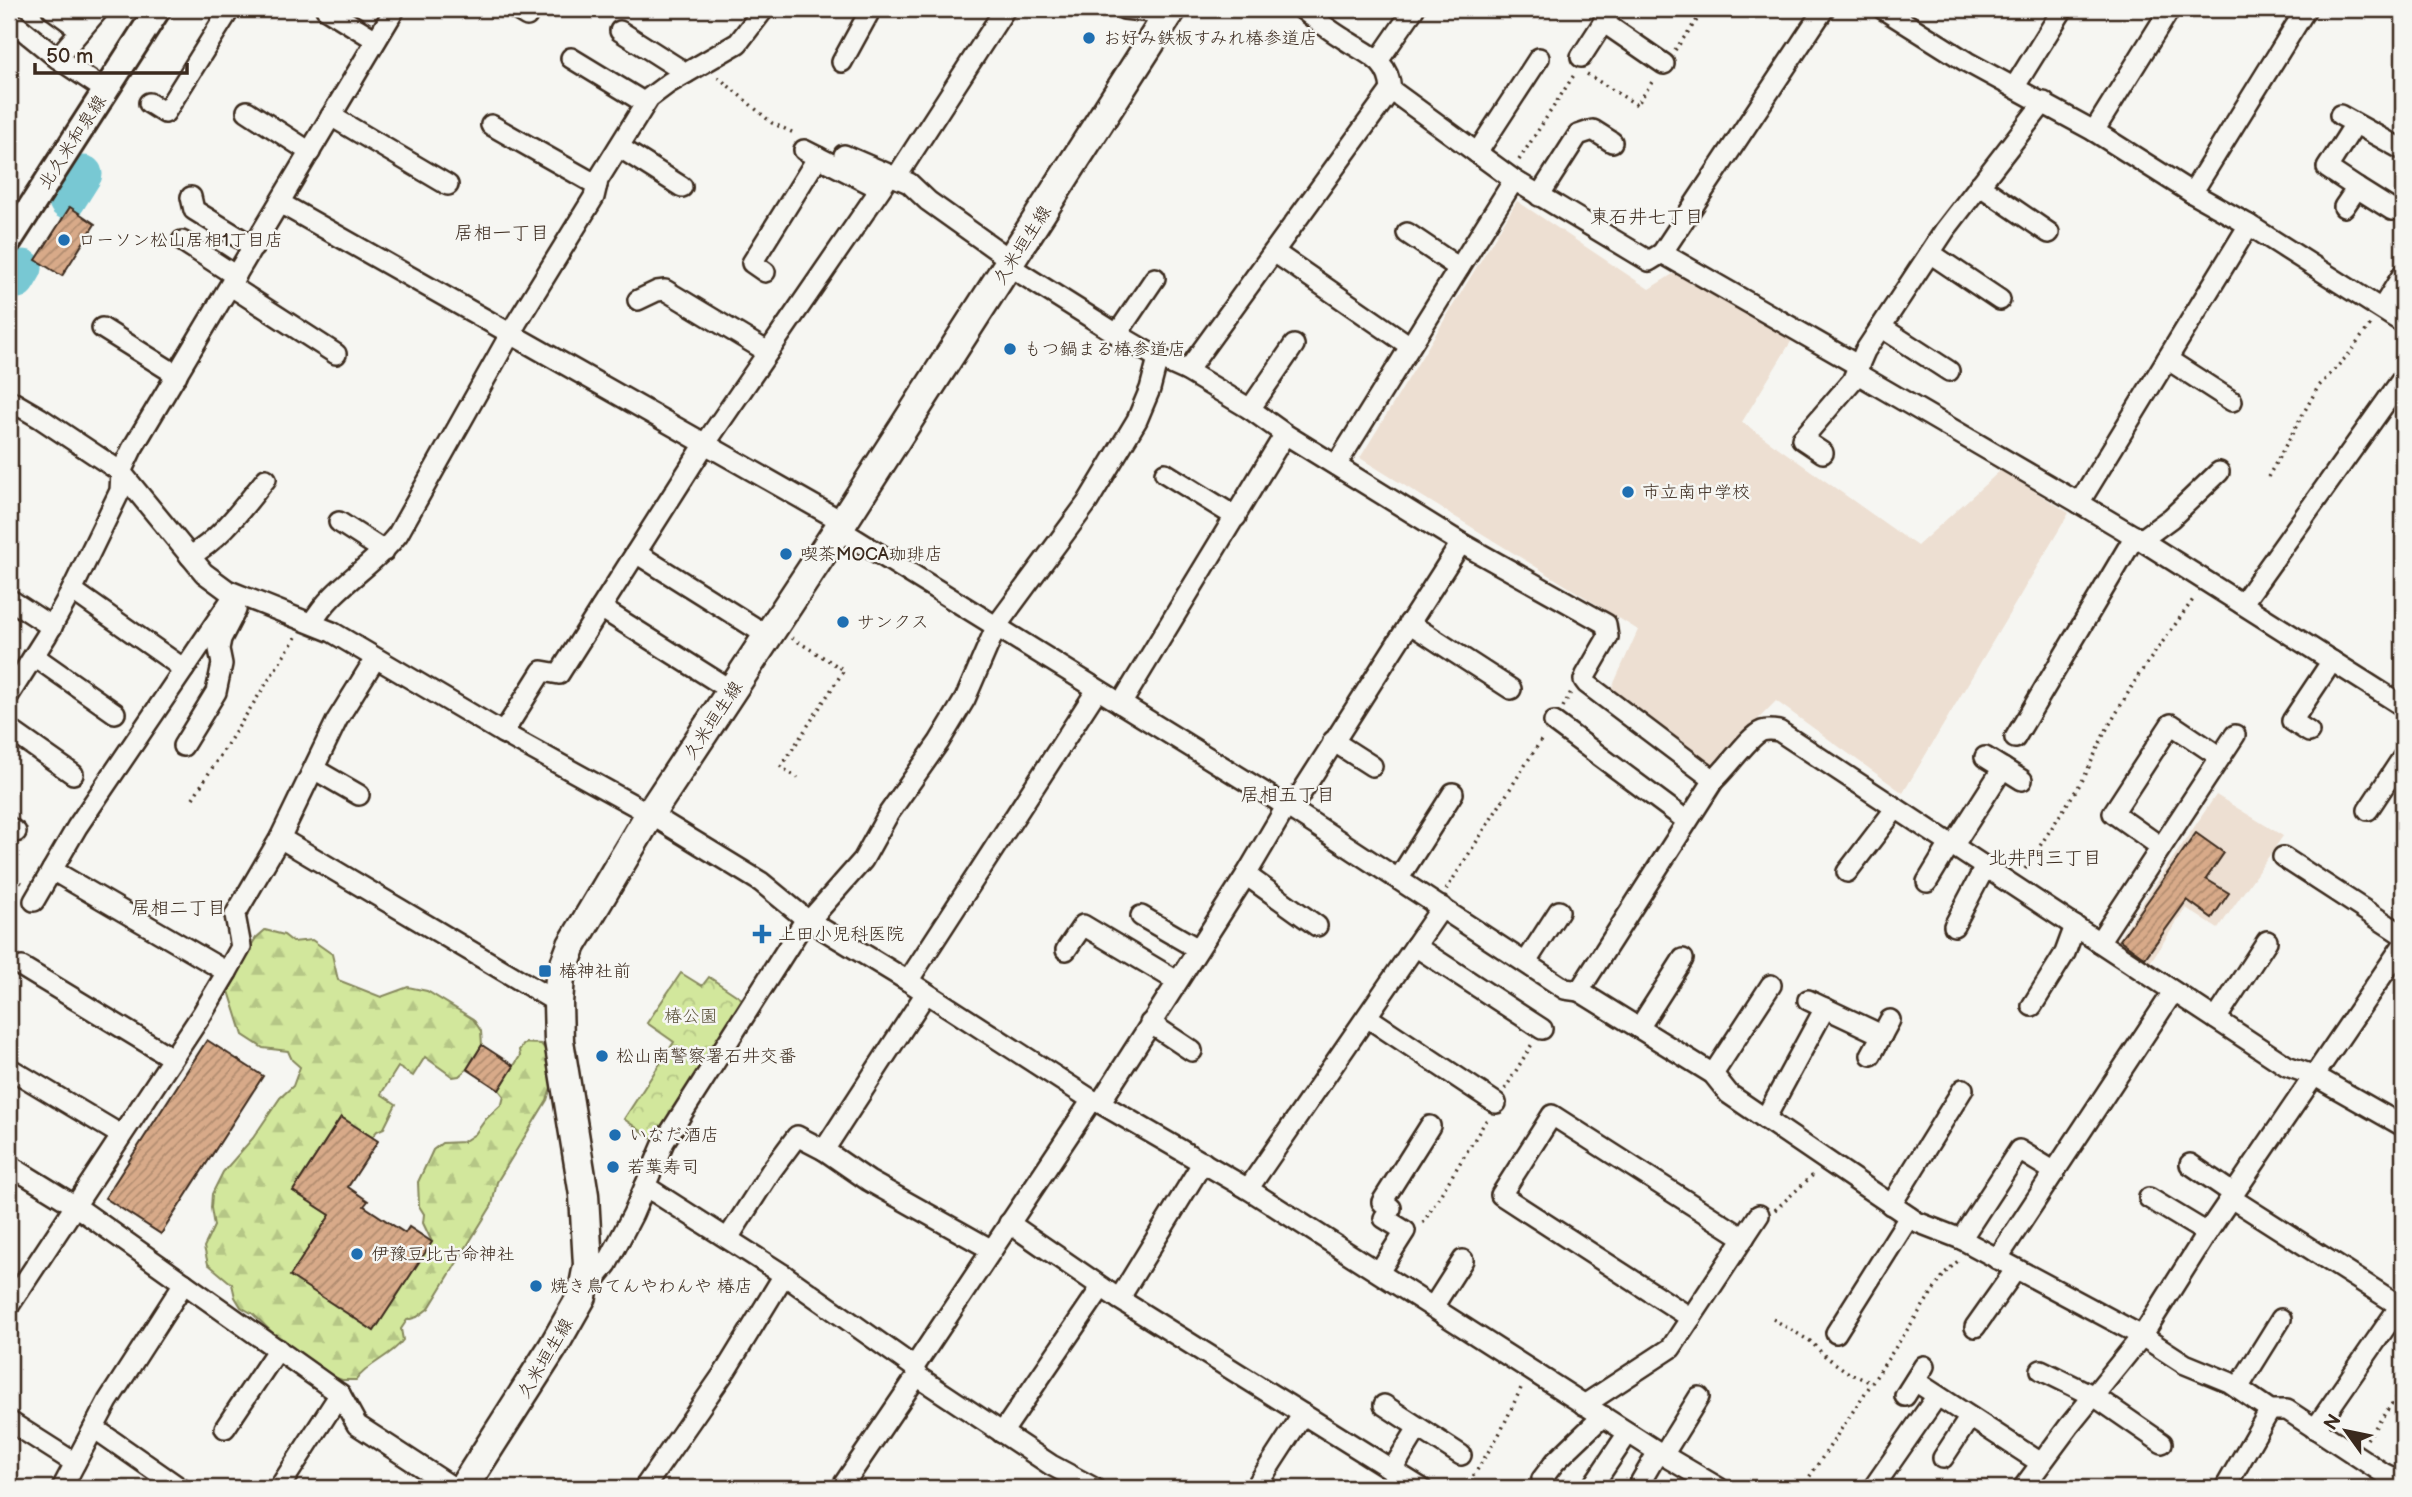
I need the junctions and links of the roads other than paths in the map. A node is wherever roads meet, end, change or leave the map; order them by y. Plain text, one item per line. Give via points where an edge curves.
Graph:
1 (15, 9) edge
2 (52, 9) edge
3 (99, 9) edge
4 (158, 9) edge
5 (230, 9) edge
6 (326, 9) edge
7 (395, 9) edge
8 (764, 9) edge
9 (871, 9) edge
10 (1004, 9) edge
11 (1124, 9) edge
12 (1302, 9) edge
13 (1414, 9) edge
14 (1824, 9) edge
15 (1883, 9) edge
16 (2063, 9) edge
17 (2164, 9) edge
18 (2169, 9) edge
19 (2306, 9) edge
20 (1174, 11) edge
21 (1608, 16) edge
22 (9, 18) edge
23 (81, 30) junction
24 (620, 31) dead end
25 (376, 40) junction
26 (1581, 57) dead end
27 (57, 58) junction
28 (571, 58) dead end
29 (1539, 58) dead end
30 (1378, 61) junction
31 (842, 62) dead end
32 (1664, 64) road end
33 (686, 73) junction
34 (2015, 86) junction
35 (106, 90) junction
36 (1391, 90) junction
37 (2044, 102) junction
38 (149, 103) dead end
39 (645, 103) junction
40 (247, 111) dead end
41 (331, 116) junction
42 (491, 125) dead end
43 (2095, 131) junction
44 (1612, 142) dead end
45 (619, 147) junction
46 (2403, 150) edge
47 (310, 152) junction
48 (1477, 153) junction
49 (844, 156) dead end
50 (1511, 178) junction
51 (889, 180) junction
52 (448, 185) dead end
53 (597, 185) junction
54 (1979, 186) junction
55 (682, 187) dead end
56 (2357, 188) junction
57 (2192, 193) junction
58 (1539, 196) junction
59 (191, 197) dead end
60 (280, 203) junction
61 (2344, 207) dead end
62 (2392, 210) dead end
63 (2249, 225) junction
64 (1407, 233) dead end
65 (2049, 233) dead end
66 (9, 241) edge
67 (182, 241) dead end
68 (254, 247) junction
69 (1274, 251) junction
70 (1662, 253) junction
71 (1930, 253) junction
72 (1011, 263) junction
73 (1459, 268) junction
74 (765, 272) dead end
75 (2403, 274) edge
76 (1155, 278) dead end
77 (233, 281) junction
78 (638, 300) dead end
79 (2000, 300) dead end
80 (2382, 308) junction
81 (2403, 323) edge
82 (1881, 327) junction
83 (102, 328) dead end
84 (511, 333) junction
85 (1117, 334) junction
86 (1294, 345) dead end
87 (1410, 346) junction
88 (768, 352) junction
89 (336, 354) dead end
90 (1158, 358) junction
91 (2167, 359) junction
92 (1857, 369) junction
93 (1187, 371) junction
94 (1949, 371) dead end
95 (177, 375) junction
96 (2403, 378) edge
97 (9, 400) edge
98 (2232, 401) dead end
99 (1250, 409) junction
100 (1285, 434) junction
101 (705, 444) junction
102 (1823, 453) dead end
103 (1337, 464) junction
104 (121, 472) junction
105 (2219, 472) dead end
106 (1165, 473) dead end
107 (266, 479) dead end
108 (2078, 503) junction
109 (1236, 517) junction
110 (339, 522) dead end
111 (841, 526) junction
112 (2138, 538) junction
113 (1461, 543) junction
114 (384, 551) junction
115 (636, 553) junction
116 (190, 556) junction
117 (72, 590) junction
118 (239, 596) junction
119 (9, 599) edge
120 (2242, 604) junction
121 (601, 608) junction
122 (309, 622) junction
123 (1409, 623) junction
124 (997, 625) junction
125 (52, 627) junction
126 (771, 631) junction
127 (34, 656) junction
128 (375, 659) junction
129 (2332, 661) junction
130 (184, 669) junction
131 (1511, 689) dead end
132 (1097, 690) junction
133 (732, 691) junction
134 (9, 695) edge
135 (1121, 704) junction
136 (2403, 706) edge
137 (115, 713) dead end
138 (1554, 722) road end
139 (9, 729) edge
140 (2309, 732) dead end
141 (503, 733) junction
142 (2235, 735) dead end
143 (2015, 738) dead end
144 (1333, 741) junction
145 (183, 746) dead end
146 (1985, 757) dead end
147 (2220, 757) junction
148 (2403, 757) edge
149 (1372, 766) dead end
150 (2003, 768) junction
151 (314, 769) junction
152 (72, 774) dead end
153 (1714, 780) junction
154 (2022, 780) dead end
155 (1453, 793) dead end
156 (359, 795) dead end
157 (1288, 808) junction
158 (1896, 808) junction
159 (2368, 810) dead end
160 (650, 814) junction
161 (1687, 821) junction
162 (280, 838) junction
163 (1952, 845) junction
164 (2161, 847) junction
165 (2283, 857) dead end
166 (1985, 867) junction
167 (52, 870) junction
168 (1847, 872) dead end
169 (1246, 875) junction
170 (1399, 878) junction
171 (1927, 882) dead end
172 (34, 901) dead end
173 (1440, 905) junction
174 (1559, 911) dead end
175 (1141, 916) dead end
176 (808, 920) junction
177 (1317, 926) dead end
178 (1954, 926) dead end
179 (2075, 926) junction
180 (2403, 935) edge
181 (2267, 941) dead end
182 (2098, 942) junction
183 (2403, 945) edge
184 (1415, 946) junction
185 (1198, 949) junction
186 (1066, 950) dead end
187 (1683, 959) dead end
188 (1526, 962) junction
189 (22, 967) dead end
190 (227, 972) junction
191 (908, 981) junction
192 (1177, 982) junction
193 (1771, 985) dead end
194 (1579, 991) junction
195 (2173, 992) junction
196 (926, 993) junction
197 (558, 1003) junction
198 (2032, 1006) dead end
199 (1367, 1017) junction
200 (2216, 1019) junction
201 (1150, 1023) junction
202 (1639, 1028) junction
203 (1542, 1029) road end
204 (1192, 1051) dead end
205 (1871, 1055) dead end
206 (172, 1058) junction
207 (9, 1068) edge
208 (1713, 1074) junction
209 (2315, 1076) junction
210 (1963, 1089) dead end
211 (1096, 1101) junction
212 (1496, 1103) road end
213 (1765, 1119) junction
214 (1430, 1126) dead end
215 (2403, 1126) edge
216 (121, 1135) junction
217 (824, 1150) junction
218 (1203, 1162) junction
219 (2190, 1164) dead end
220 (9, 1166) edge
221 (2055, 1172) junction
222 (645, 1186) junction
223 (1248, 1189) junction
224 (2233, 1196) junction
225 (2149, 1198) dead end
226 (74, 1205) junction
227 (1891, 1205) junction
228 (1759, 1215) road end
229 (1909, 1217) junction
230 (1009, 1223) junction
231 (2207, 1233) junction
232 (728, 1238) junction
233 (1744, 1238) junction
234 (1967, 1243) junction
235 (992, 1250) junction
236 (1997, 1259) junction
237 (1463, 1260) dead end
238 (2016, 1269) junction
239 (1379, 1272) junction
240 (784, 1275) junction
241 (184, 1283) junction
242 (1101, 1288) junction
243 (582, 1296) junction
244 (1119, 1299) junction
245 (9, 1306) edge
246 (1433, 1307) junction
247 (1691, 1318) junction
248 (2281, 1319) dead end
249 (1975, 1327) dead end
250 (1836, 1333) dead end
251 (2142, 1336) junction
252 (278, 1349) junction
253 (2041, 1370) dead end
254 (915, 1371) junction
255 (1915, 1381) dead end
256 (2238, 1388) junction
257 (341, 1394) junction
258 (1937, 1396) junction
259 (2095, 1396) junction
260 (1699, 1397) dead end
261 (1384, 1405) dead end
262 (1584, 1405) junction
263 (2270, 1410) junction
264 (1303, 1414) junction
265 (1603, 1416) junction
266 (1970, 1417) junction
267 (9, 1421) edge
268 (94, 1428) junction
269 (225, 1428) dead end
270 (1418, 1428) junction
271 (2315, 1429) junction
272 (1002, 1433) junction
273 (1628, 1433) junction
274 (2162, 1443) dead end
275 (1661, 1454) junction
276 (1461, 1455) dead end
277 (1943, 1458) dead end
278 (75, 1463) junction
279 (2041, 1463) junction
280 (1392, 1470) junction
281 (1542, 1479) dead end
282 (2402, 1479) edge
283 (1259, 1486) edge
284 (1089, 1487) edge
285 (1864, 1487) edge
286 (62, 1488) edge
287 (180, 1488) edge
288 (279, 1488) edge
289 (454, 1488) edge
290 (463, 1488) edge
291 (644, 1488) edge
292 (841, 1488) edge
293 (1421, 1488) edge
294 (1591, 1488) edge
295 (1637, 1488) edge
296 (1719, 1488) edge
297 (2024, 1488) edge
298 (2225, 1488) edge

1 - 22 street
2 - 23 street
3 - 23 street
4 - 35 street, 北久米和泉線
5 - 38 street via 208,27 166,113
6 - 25 street
7 - 25 street
8 - 33 street via 738,43
9 - 31 street
10 - 51 street
11 - 20 street
12 - 30 street
13 - 30 street
14 - 70 street
15 - 34 street
16 - 34 street
17 - 18 street
18 - 43 street
19 - 57 street
20 - 72 main road, 久米垣生線
21 - 26 street
21 - 32 street
22 - 27 street
23 - 27 street
24 - 33 street
25 - 41 street
27 - 35 street
28 - 39 street
29 - 48 street
30 - 36 street via 1390,76
33 - 39 street
34 - 37 street
35 - 66 street, 北久米和泉線
36 - 48 street
36 - 69 street
37 - 43 street
37 - 54 street
39 - 45 street
40 - 47 street
41 - 47 street
41 - 52 street
42 - 53 street
43 - 57 street
44 - 58 street via 1593,130 1578,135
45 - 53 street
45 - 55 street
46 - 56 street via 2348,119 2327,168
47 - 60 street
48 - 50 street
49 - 51 street
50 - 58 street
50 - 73 street
51 - 72 street
51 - 74 street via 807,148 752,263
51 - 88 street
53 - 84 street
54 - 65 street
54 - 71 street
56 - 61 street
56 - 62 street
57 - 63 street
58 - 70 street via 1649,261
59 - 68 street via 194,211
60 - 68 street
60 - 84 street
63 - 80 street
63 - 91 street
64 - 73 street
67 - 77 street
68 - 77 street
69 - 87 street
69 - 93 street
70 - 92 street
71 - 79 street
71 - 82 street
72 - 85 street
72 - 111 main road, 久米垣生線
73 - 87 street
75 - 80 street
76 - 85 street
77 - 89 street
77 - 95 street
78 - 88 street via 665,290
80 - 81 street
82 - 92 street
82 - 94 street
83 - 95 street
84 - 101 street
84 - 114 street via 409,517
85 - 90 street
86 - 99 street
87 - 103 street
88 - 101 street
90 - 93 street
90 - 124 street via 1137,420 1087,503
91 - 98 street
91 - 108 street
92 - 102 street via 1852,382 1802,439
92 - 108 street
93 - 99 street
95 - 104 street
96 - 120 street
97 - 104 street
99 - 100 street
100 - 103 street
100 - 109 street
101 - 111 street
101 - 115 street
103 - 113 street
104 - 116 street
104 - 117 street via 120,491
105 - 112 street via 2197,479 2171,518
106 - 109 street
107 - 116 street via 241,495 211,543
108 - 112 street
109 - 135 street
110 - 114 street
111 - 124 street
111 - 126 main road, 久米垣生線
112 - 120 street
112 - 143 street via 2074,620 2024,702
113 - 123 street
113 - 153 street via 1606,624 1608,637 1584,680
114 - 122 street
115 - 121 street
115 - 126 street
116 - 118 street via 204,573
117 - 125 street
117 - 130 street
118 - 122 street
118 - 130 street
118 - 145 street via 221,639 216,692
119 - 125 street
120 - 129 street
121 - 133 street
121 - 141 street via 559,674 542,671
122 - 128 street
123 - 131 street
123 - 144 street
124 - 132 street
124 - 176 street via 965,699 939,742 889,813 863,860
125 - 127 street
126 - 133 main road, 久米垣生線
127 - 134 street
127 - 137 street
128 - 141 street
128 - 151 street via 337,720
129 - 136 street
129 - 140 street via 2292,721
130 - 167 street
132 - 135 street
132 - 191 street
133 - 160 main road, 久米垣生線
135 - 157 street
138 - 161 street
139 - 152 street
141 - 160 street
142 - 147 street
144 - 149 street
144 - 157 street
146 - 150 street
147 - 164 street
147 - 164 street via 2171,724 2113,813
148 - 159 street
150 - 154 street
150 - 163 street
151 - 156 street
151 - 162 street
153 - 158 street via 1755,734 1779,730
153 - 161 street
155 - 170 street
157 - 169 street
157 - 170 street
158 - 163 street
158 - 168 street
160 - 176 street via 761,882
160 - 197 main road, 久米垣生線 via 572,945 560,977
161 - 194 street
162 - 190 street via 236,915 241,947
162 - 197 street
163 - 166 street
163 - 171 street
164 - 182 street
165 - 180 street
166 - 178 street
166 - 179 street
167 - 172 street
167 - 190 street
169 - 177 street
169 - 185 street
170 - 173 street
173 - 184 street
173 - 188 street
174 - 188 street
175 - 185 street
176 - 191 street
176 - 222 street via 664,1142
179 - 182 street
179 - 198 street via 2065,953
181 - 200 street
182 - 195 street
183 - 209 street
184 - 199 street
184 - 203 street
185 - 192 street
186 - 192 street via 1083,925
187 - 202 street
188 - 194 street via 1566,989
189 - 206 street
190 - 206 street
191 - 196 street
192 - 201 street
193 - 208 street
194 - 202 street
195 - 200 street
195 - 221 street
196 - 211 street
196 - 217 street
197 - 243 main road, 久米垣生線 via 559,1041 584,1195 588,1265
199 - 212 street
199 - 223 street
200 - 209 street via 2287,1066
201 - 204 street
201 - 211 street
202 - 208 street
205 - 213 street via 1886,1027 1816,1004
206 - 216 street
207 - 216 street
208 - 213 street via 1730,1094
209 - 215 street
209 - 224 street
210 - 227 street
211 - 218 street
211 - 230 street
213 - 227 street
214 - 239 street via 1382,1202 1391,1208 1384,1218 1405,1231
216 - 226 street
217 - 232 street via 797,1136
217 - 235 street
218 - 223 street
218 - 244 street
219 - 224 street
220 - 226 street
221 - 234 street via 2019,1150
221 - 236 street
222 - 232 street
222 - 243 street via 607,1264
223 - 239 street
224 - 231 street
224 - 271 street via 2400,1306
225 - 231 street
226 - 241 street
226 - 245 street
227 - 229 street
228 - 233 street
229 - 234 street
229 - 250 street
230 - 235 street
230 - 242 street
231 - 251 street
232 - 240 street
233 - 247 street
233 - 247 street via 1552,1115 1501,1195
234 - 236 street
235 - 254 street
236 - 238 street
237 - 246 street
238 - 249 street
238 - 251 street
239 - 246 street
240 - 254 street
240 - 291 street via 726,1370
241 - 252 street
241 - 268 street
242 - 244 street
242 - 272 street
243 - 290 main road, 久米垣生線
244 - 264 street
246 - 262 street
247 - 262 street via 1671,1348
248 - 256 street
251 - 256 street via 2185,1364
251 - 259 street
252 - 257 street
252 - 269 street
253 - 259 street
254 - 272 street
254 - 292 street
255 - 258 street
256 - 263 street
257 - 288 street
257 - 289 street via 357,1425
258 - 266 street
258 - 285 street
259 - 274 street
259 - 279 street
260 - 275 street
261 - 270 street
262 - 265 street
263 - 271 street via 2287,1410
263 - 298 street
264 - 280 street
264 - 283 street
265 - 273 street
265 - 281 street
266 - 277 street
266 - 279 street
267 - 278 street
268 - 278 street
268 - 287 street
270 - 276 street
270 - 280 street
271 - 282 street
272 - 284 street
273 - 275 street
273 - 294 street
275 - 295 street
275 - 296 street
278 - 286 street
279 - 297 street
280 - 293 street

